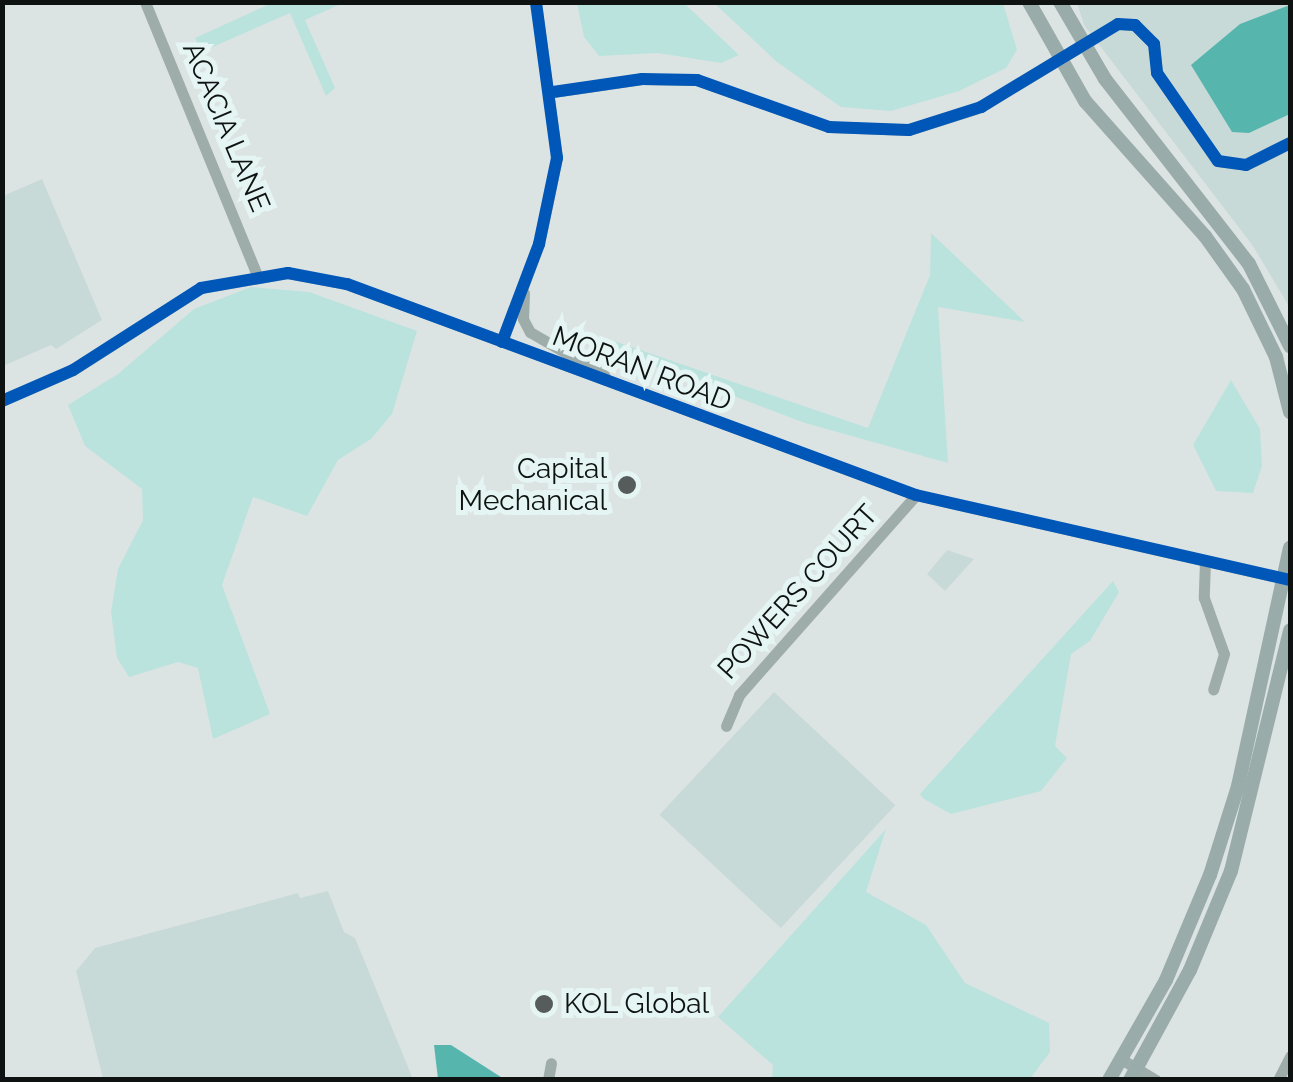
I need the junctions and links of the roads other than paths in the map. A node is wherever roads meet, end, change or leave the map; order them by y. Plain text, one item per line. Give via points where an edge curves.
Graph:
1 (145, 2) edge
2 (536, 2) edge
3 (1029, 2) edge
4 (1060, 2) edge
5 (1081, 44) junction
6 (1057, 60) junction
7 (553, 92) junction
8 (1290, 143) edge
9 (256, 273) junction
10 (524, 284) junction
11 (502, 342) junction
12 (1290, 346) edge
13 (647, 398) junction
14 (2, 400) edge
15 (1290, 412) edge
16 (916, 495) junction
17 (1290, 548) edge
18 (1205, 560) junction
19 (1287, 579) edge
20 (1290, 630) edge
21 (1213, 688) dead end
22 (726, 726) dead end
23 (1290, 1056) edge
24 (1121, 1059) junction
25 (551, 1063) dead end
26 (1134, 1074) edge
27 (548, 1080) edge
28 (1109, 1080) edge
29 (1156, 1080) edge
30 (1278, 1080) edge

1 - 9 street, ACACIA LANE
2 - 7 street
3 - 6 main road
4 - 5 main road
5 - 6 street
5 - 8 street via 1118,24 1146,31 1157,73 1218,161 1254,163
5 - 12 main road via 1249,264
6 - 7 street via 980,107 909,130 828,128 697,80 642,79
6 - 15 main road via 1230,268 1266,332
7 - 10 street via 554,186
9 - 11 street, MORAN ROAD via 347,284
9 - 14 street, MORAN ROAD via 179,298 72,370
10 - 11 street
10 - 13 street via 522,319 530,332
11 - 13 street, MORAN ROAD
13 - 16 street, MORAN ROAD
16 - 18 street, MORAN ROAD
16 - 22 street, POWERS COURT via 738,694
17 - 19 main road
18 - 19 street, MORAN ROAD
18 - 21 street via 1204,598 1224,654
19 - 24 main road via 1210,875 1178,954
20 - 26 main road via 1231,871 1190,970
23 - 30 street
24 - 26 street
24 - 28 main road
25 - 27 street
26 - 29 street

